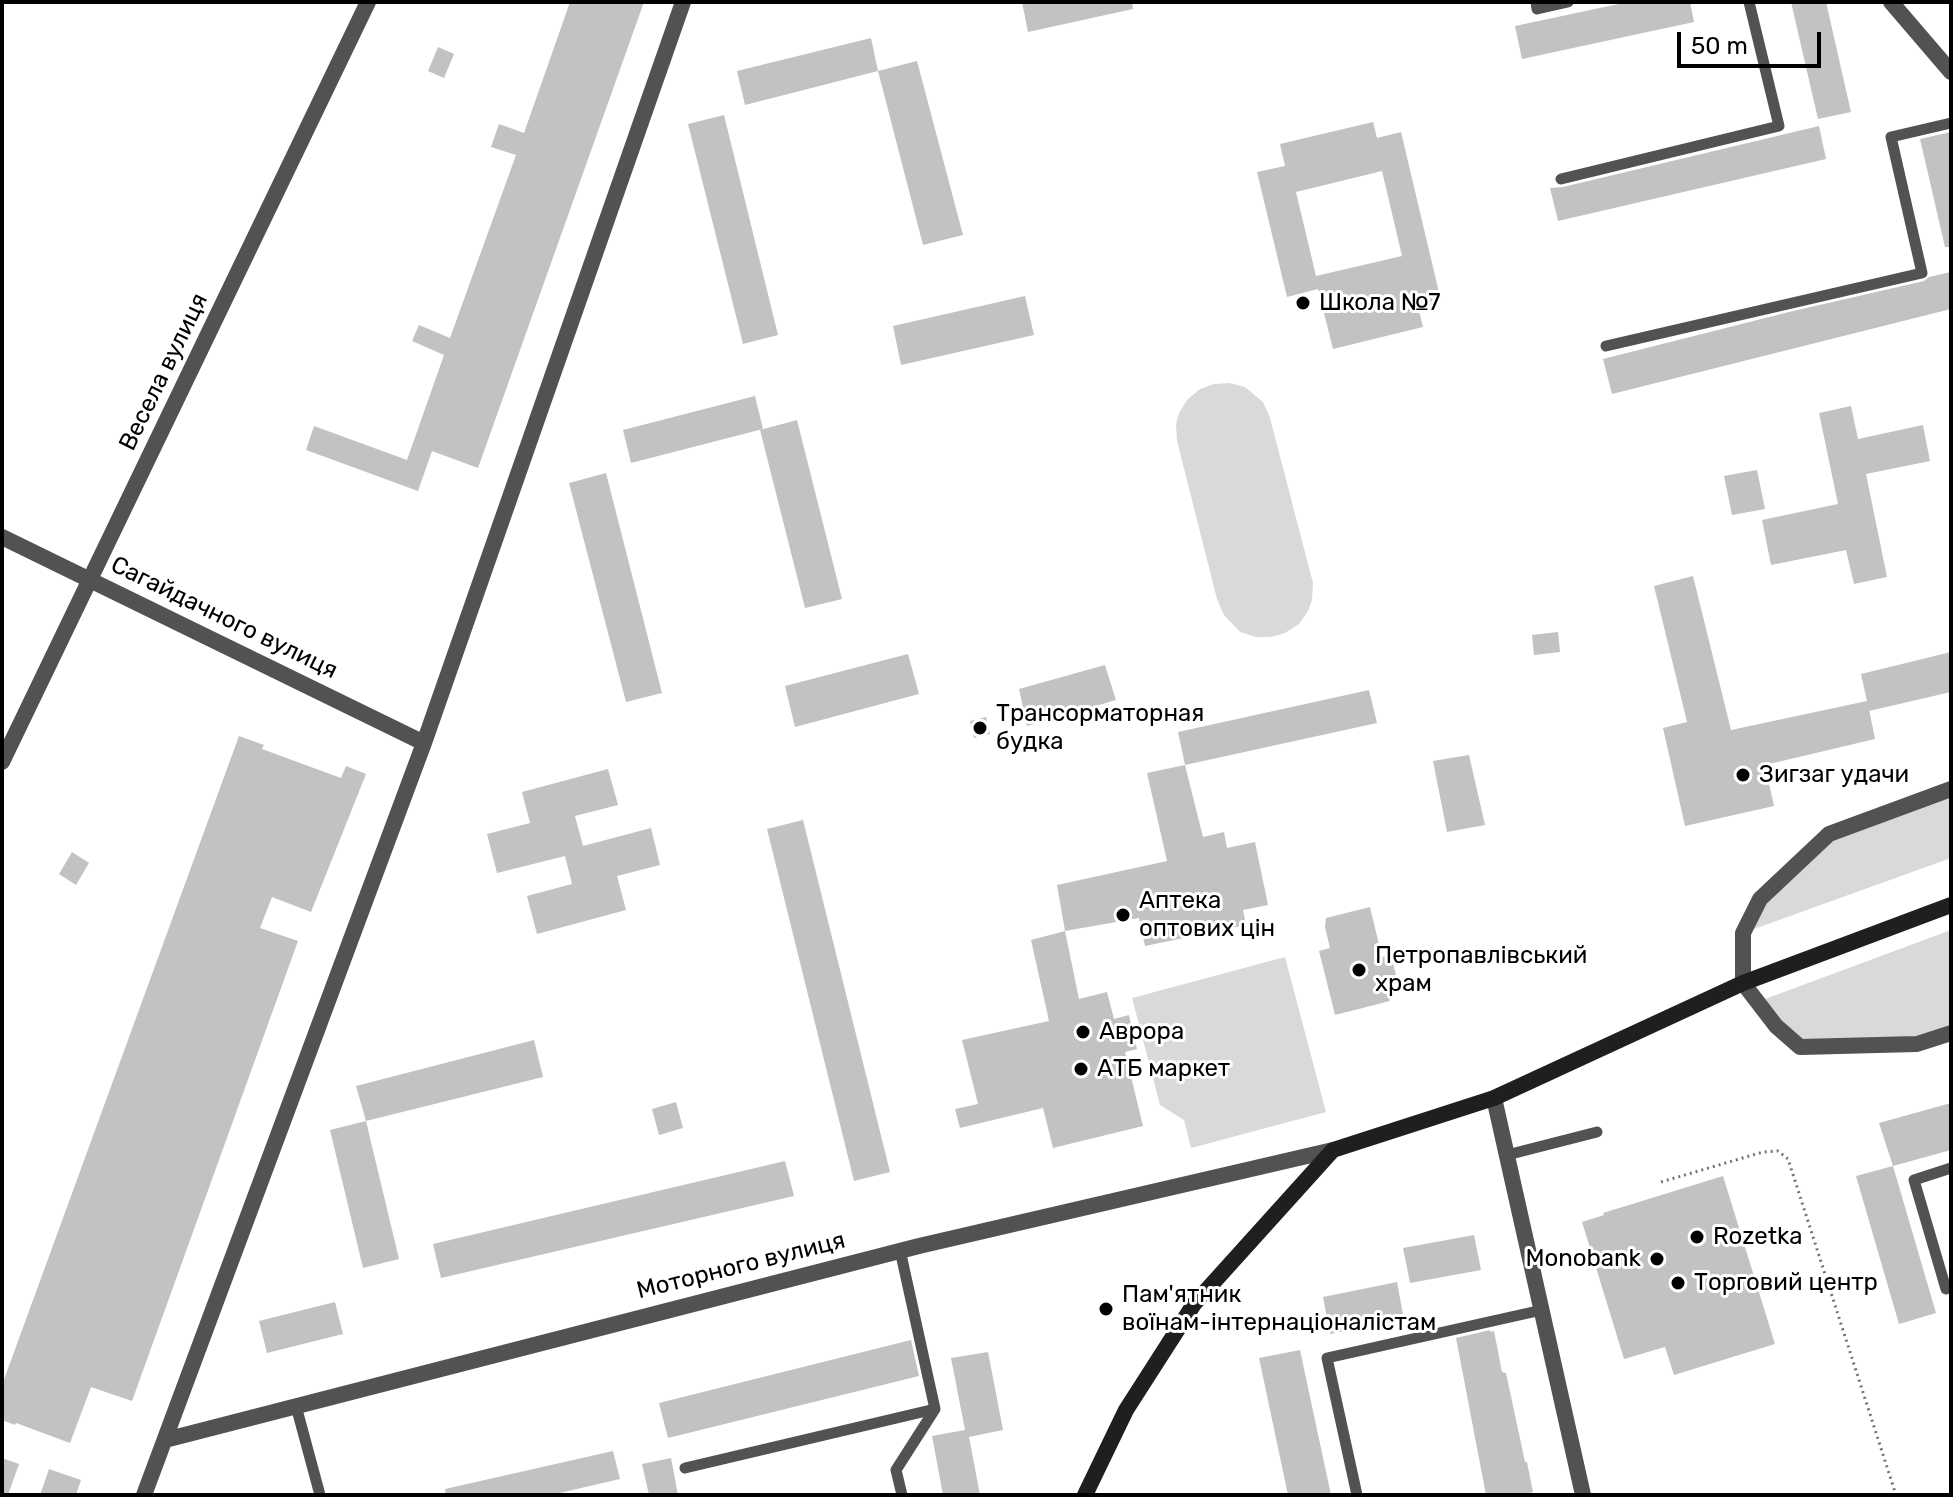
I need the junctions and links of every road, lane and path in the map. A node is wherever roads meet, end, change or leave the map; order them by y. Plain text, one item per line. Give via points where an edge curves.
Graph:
1 (368, 2) edge
2 (683, 2) edge
3 (1536, 2) edge
4 (1568, 2) edge
5 (1749, 2) edge
6 (1891, 2) edge
7 (1951, 72) edge
8 (1951, 123) edge
9 (1561, 179) dead end
10 (1606, 346) dead end
11 (2, 537) edge
12 (91, 580) junction
13 (424, 743) junction
14 (2, 762) edge
15 (1951, 789) edge
16 (1951, 905) edge
17 (1743, 983) junction
18 (1951, 1033) edge
19 (1494, 1098) junction
20 (1597, 1132) dead end
21 (1333, 1150) junction
22 (1507, 1155) junction
23 (1951, 1168) edge
24 (1661, 1182) dead end
25 (900, 1250) junction
26 (1946, 1289) dead end
27 (1542, 1310) junction
28 (296, 1406) junction
29 (935, 1409) junction
30 (165, 1440) junction
31 (685, 1468) dead end
32 (144, 1495) edge
33 (320, 1495) edge
34 (902, 1495) edge
35 (1085, 1495) edge
36 (1357, 1495) edge
37 (1583, 1495) edge
38 (1896, 1495) edge

1 - 12 street, Весела вулиця
2 - 13 street
3 - 4 lane via 1537,9
5 - 9 lane via 1779,126
6 - 7 street
8 - 10 lane via 1891,137 1922,273
11 - 12 street, Сагайдачного вулиця
12 - 13 street, Сагайдачного вулиця
12 - 14 street, Весела вулиця
13 - 30 street
15 - 17 street via 1829,834 1760,899 1743,933
16 - 17 street
17 - 18 street via 1800,1047 1917,1044
17 - 19 street
19 - 21 street
19 - 22 street
20 - 22 lane
21 - 25 street, Моторного вулиця
21 - 35 street via 1194,1304 1126,1410
22 - 27 street
23 - 26 lane via 1914,1180
24 - 38 path via 1763,1152 1778,1151 1788,1159
25 - 28 street, Моторного вулиця
25 - 29 lane
27 - 36 lane via 1327,1358
27 - 37 street
28 - 30 street, Моторного вулиця
28 - 33 lane
29 - 31 lane
29 - 34 lane via 896,1470
30 - 32 street

